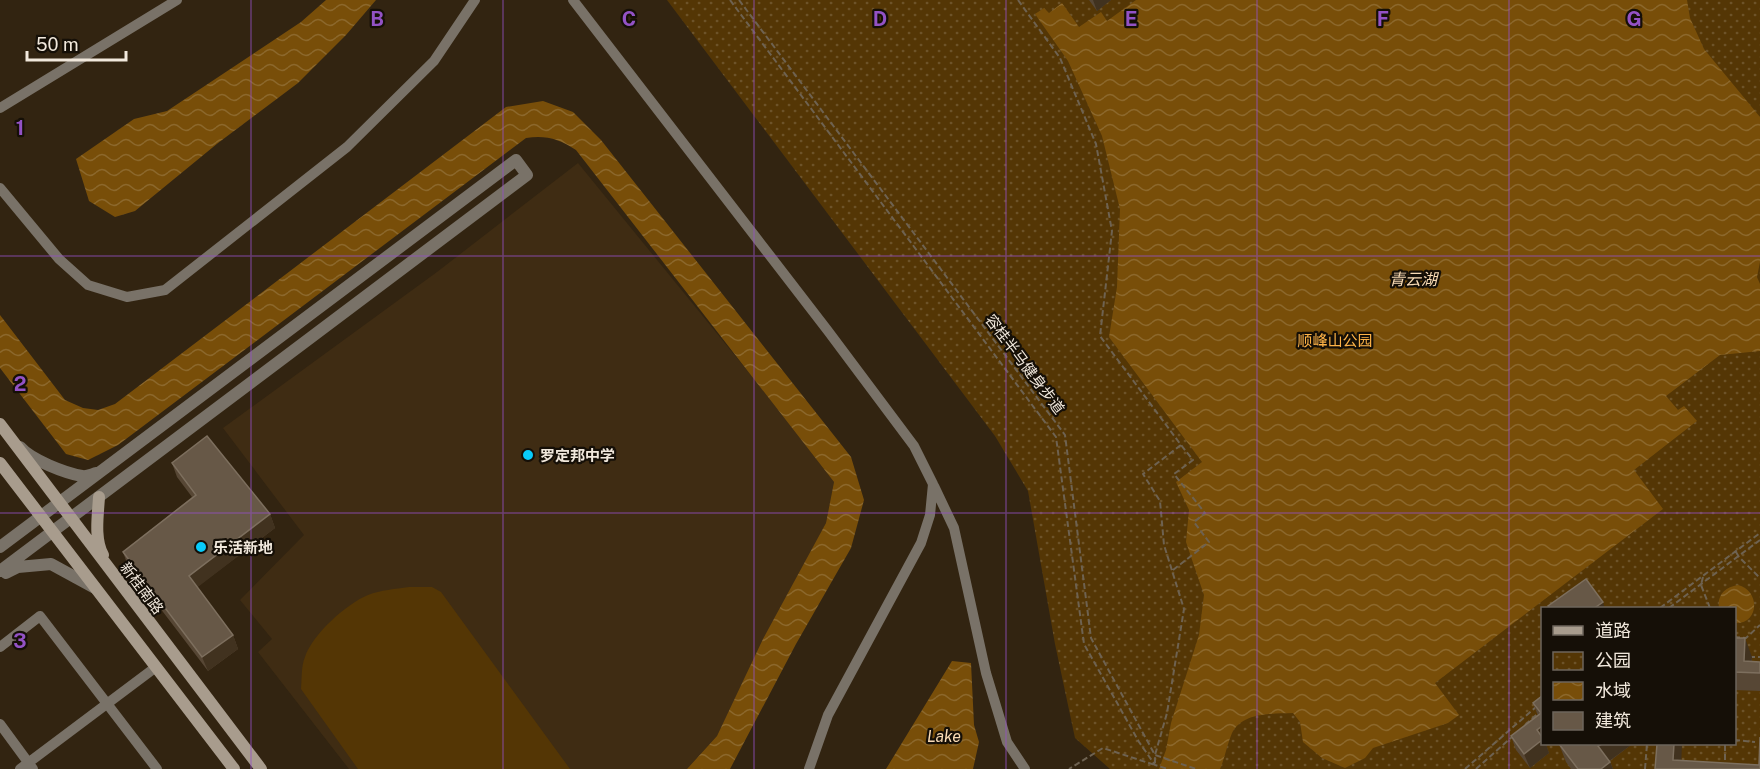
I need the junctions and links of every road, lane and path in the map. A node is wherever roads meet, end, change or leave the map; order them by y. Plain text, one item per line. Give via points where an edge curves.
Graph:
1 (177, 0) edge
2 (475, 0) edge
3 (573, 0) edge
4 (730, 0) edge
5 (739, 0) edge
6 (1018, 0) edge
7 (0, 108) edge
8 (0, 188) edge
9 (2, 426) edge
10 (1181, 445) junction
11 (0, 463) edge
12 (100, 471) junction
13 (933, 484) junction
14 (99, 497) junction
15 (59, 503) junction
16 (41, 517) junction
17 (71, 518) junction
18 (52, 532) junction
19 (1760, 533) edge
20 (1760, 540) edge
21 (0, 547) edge
22 (1736, 551) junction
23 (1739, 557) junction
24 (1172, 570) junction
25 (0, 571) edge
26 (1703, 576) junction
27 (0, 577) edge
28 (115, 577) junction
29 (1760, 578) edge
30 (1701, 585) junction
31 (95, 588) junction
32 (1663, 607) edge
33 (1672, 607) edge
34 (1709, 607) edge
35 (1760, 625) edge
36 (1736, 637) edge
37 (0, 647) edge
38 (1743, 656) edge
39 (1760, 657) edge
40 (156, 666) junction
41 (1541, 702) edge
42 (107, 703) junction
43 (1541, 711) edge
44 (0, 724) edge
45 (1736, 740) edge
46 (1755, 742) dead end
47 (1647, 745) edge
48 (1725, 745) edge
49 (1155, 755) junction
50 (1155, 765) junction
51 (27, 767) edge
52 (151, 767) edge
53 (234, 769) edge
54 (261, 769) edge
55 (809, 769) edge
56 (1025, 769) edge
57 (1069, 769) edge
58 (1168, 769) edge
59 (1196, 769) edge
60 (1465, 769) edge
61 (1476, 769) edge
62 (1645, 769) edge
63 (1725, 769) edge

1 - 7 street
2 - 8 street via 435,61 347,147 165,290 127,297 88,285 59,259
3 - 13 street via 914,446
4 - 50 path via 1056,437 1084,644 1138,742
5 - 49 path, 容桂半马健身步道 via 1065,435 1091,638
6 - 10 path via 1060,58 1096,144 1112,231 1100,336
9 - 12 street via 26,454 85,477
9 - 15 main road, 新桂南路
10 - 24 path via 1143,474 1160,501 1164,545
10 - 24 path via 1193,460 1174,474 1205,513 1194,522 1209,542
11 - 16 main road
12 - 14 street via 516,159 527,175
12 - 15 street
13 - 55 street via 930,515 921,543 828,716
13 - 56 street via 954,528 986,673 1008,742
14 - 17 street
14 - 28 main road via 100,549
15 - 16 street
15 - 17 main road, 新桂南路
16 - 18 main road
16 - 21 street
17 - 18 street
17 - 28 main road, 新桂南路
18 - 25 street
18 - 31 main road
19 - 22 path
20 - 23 path
22 - 23 path
22 - 26 path
23 - 29 path
23 - 30 path
24 - 49 path via 1184,609 1167,713
26 - 30 path
26 - 32 path
27 - 31 street via 18,567 51,564
28 - 54 main road, 新桂南路
30 - 33 path
30 - 34 path
31 - 40 main road
35 - 36 path via 1746,638
37 - 42 street via 40,616
38 - 39 path
40 - 42 street
40 - 53 main road
41 - 60 path
42 - 51 street
42 - 52 street
43 - 61 path
44 - 51 street
45 - 46 path
47 - 62 path
48 - 63 path
49 - 50 path
49 - 59 path
50 - 57 path via 1103,747
50 - 58 path

